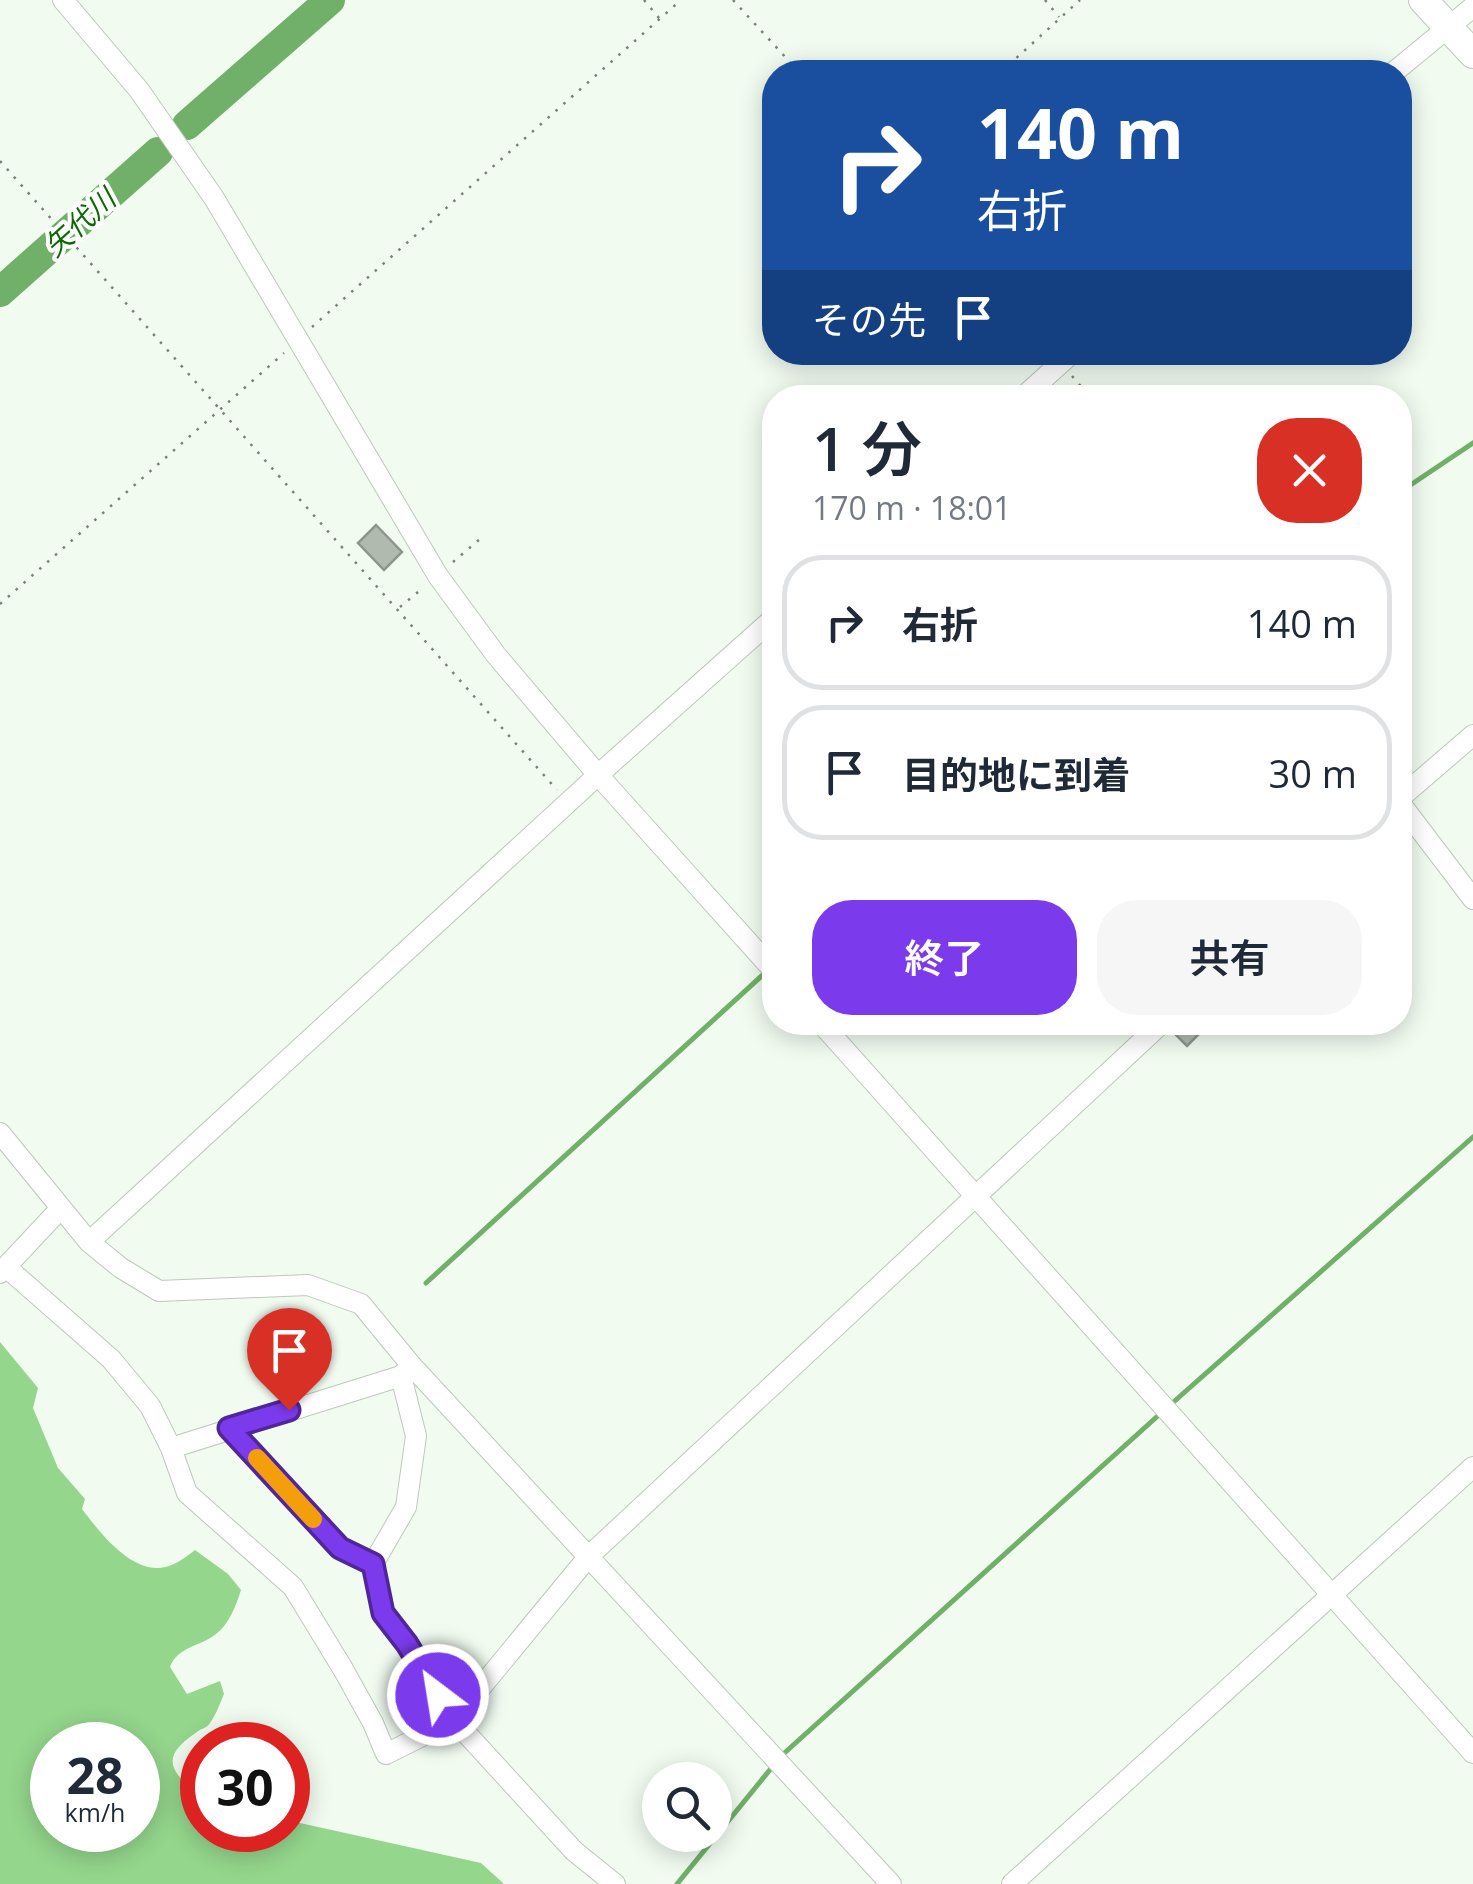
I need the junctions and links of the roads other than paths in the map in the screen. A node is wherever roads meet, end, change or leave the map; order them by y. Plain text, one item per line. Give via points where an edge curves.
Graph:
1 (63, 0) edge
2 (1423, 0) edge
3 (1473, 6) edge
4 (1448, 26) junction
5 (1473, 54) edge
6 (1408, 60) edge
7 (1059, 365) edge
8 (1037, 385) edge
9 (762, 629) edge
10 (1473, 735) edge
11 (598, 775) junction
12 (1412, 789) edge
13 (1412, 816) edge
14 (1473, 899) edge
15 (762, 958) edge
16 (832, 1035) edge
17 (1149, 1035) edge
18 (0, 1133) edge
19 (978, 1198) junction
20 (61, 1208) junction
21 (90, 1242) junction
22 (3, 1270) edge
23 (406, 1371) junction
24 (229, 1428) junction
25 (171, 1448) junction
26 (1473, 1466) edge
27 (589, 1556) junction
28 (373, 1564) junction
29 (1331, 1595) junction
30 (454, 1720) junction
31 (1473, 1754) edge
32 (615, 1884) edge
33 (890, 1884) edge
34 (1012, 1884) edge

1 - 11 street via 139,90 214,198 438,576
2 - 4 main road
3 - 4 street
4 - 5 main road
4 - 6 street
7 - 8 street
9 - 11 street
10 - 12 street
11 - 15 street
11 - 21 street
13 - 14 street
16 - 19 street
17 - 19 street
18 - 20 street
19 - 27 street
19 - 29 street
20 - 21 street
20 - 22 street
21 - 23 street via 159,1292 308,1286 361,1304
22 - 25 street via 111,1360 150,1406
23 - 24 street
23 - 27 street
23 - 28 street via 416,1436 406,1507
24 - 25 street
24 - 28 street via 340,1548
25 - 30 street via 187,1494 293,1588 336,1654 386,1754
26 - 29 street
27 - 30 street
27 - 33 street
28 - 30 street via 383,1613
29 - 31 street
29 - 34 street
30 - 32 street via 574,1851

